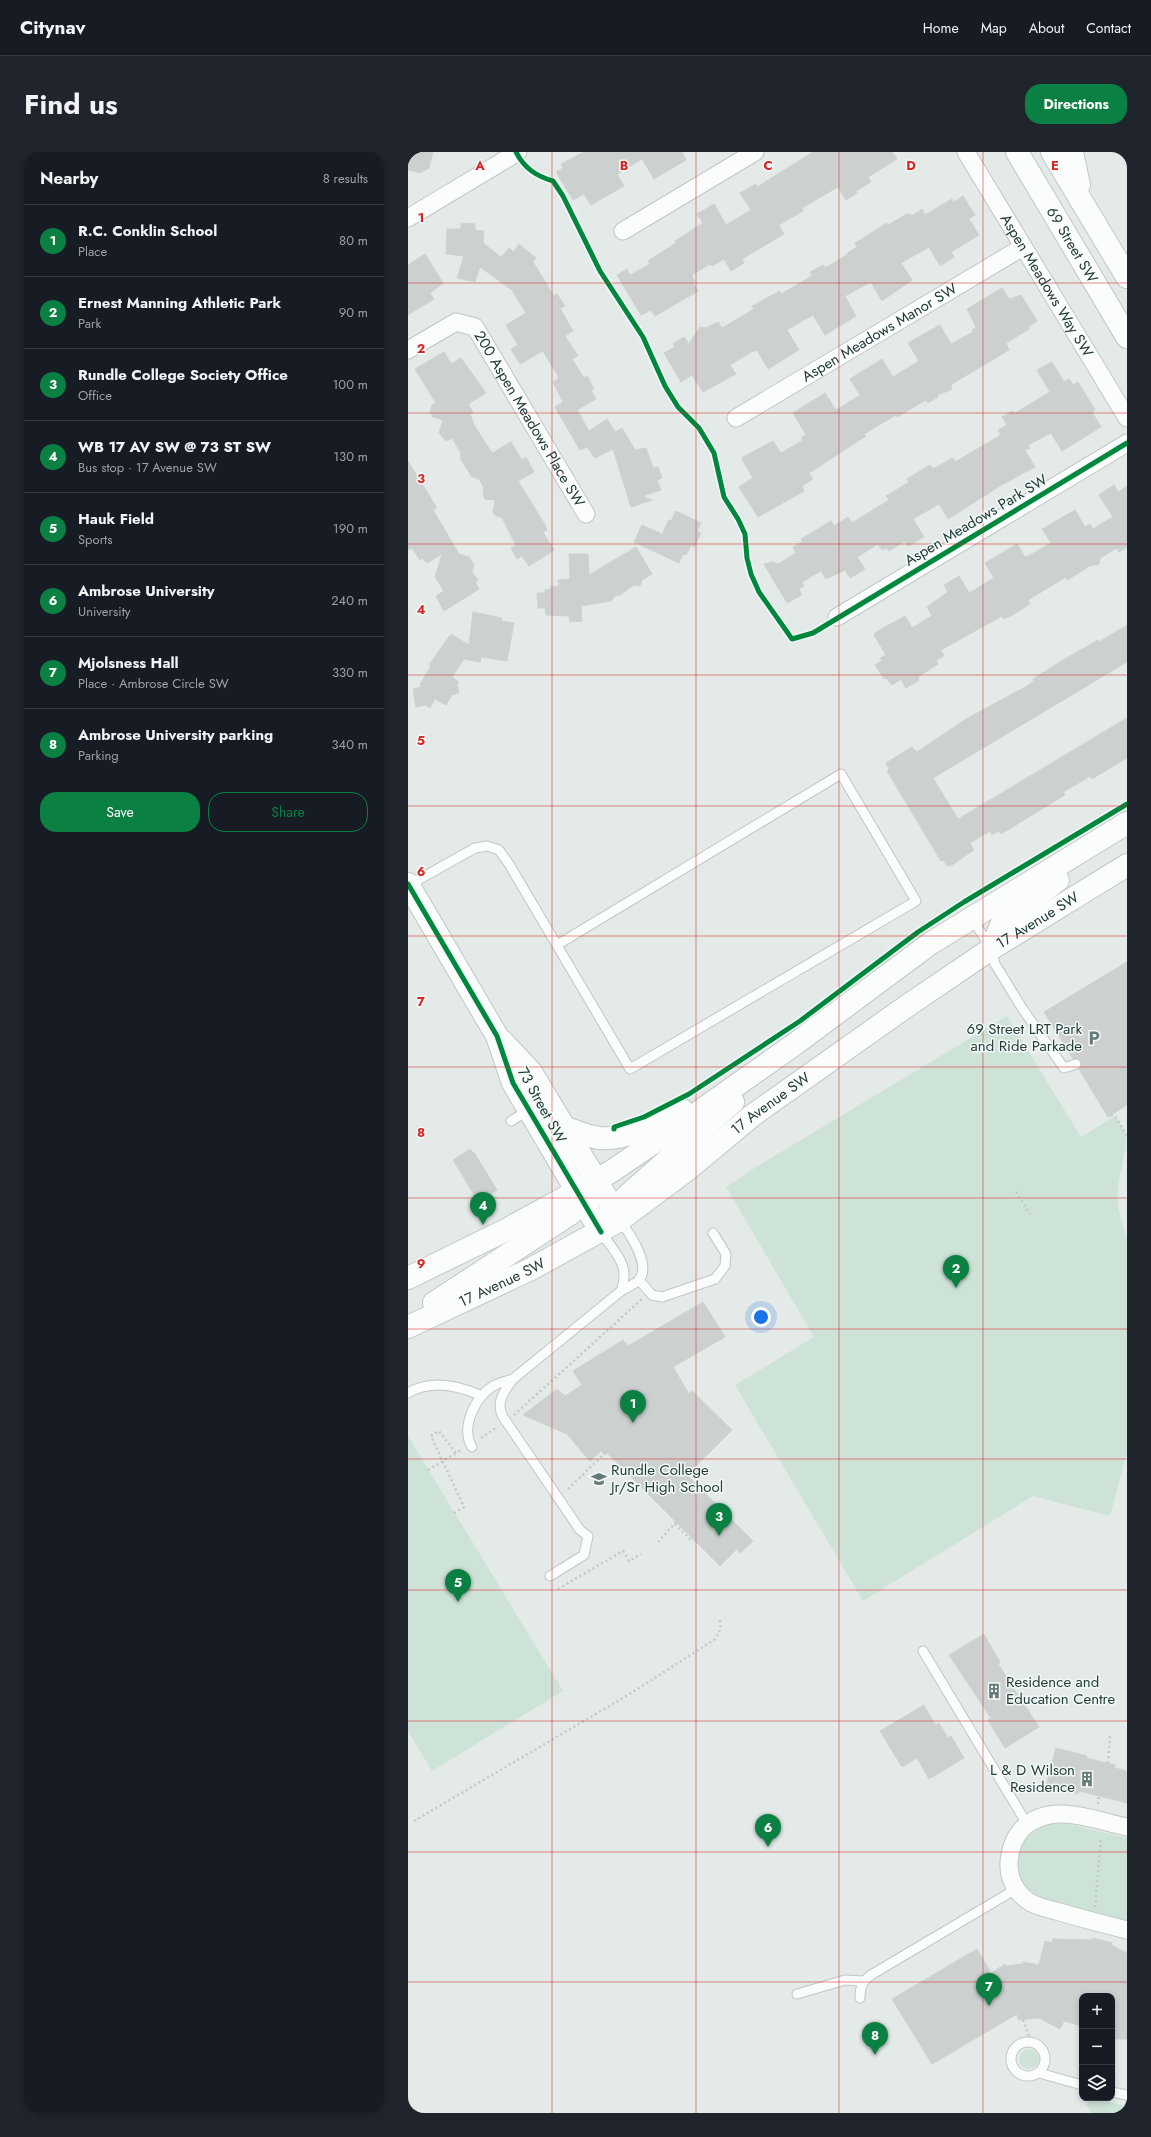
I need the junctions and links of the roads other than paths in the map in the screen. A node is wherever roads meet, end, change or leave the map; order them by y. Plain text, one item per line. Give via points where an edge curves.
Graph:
1 (518, 152) edge
2 (755, 152) edge
3 (966, 152) edge
4 (1017, 152) edge
5 (1052, 152) edge
6 (1072, 152) edge
7 (1087, 211) junction
8 (408, 218) edge
9 (622, 231) dead end
10 (1023, 247) junction
11 (1127, 277) edge
12 (1127, 337) edge
13 (408, 350) edge
14 (736, 418) dead end
15 (1127, 418) edge
16 (1127, 443) edge
17 (586, 514) dead end
18 (837, 617) dead end
19 (1127, 823) edge
20 (1127, 830) edge
21 (1127, 865) edge
22 (408, 885) edge
23 (972, 918) junction
24 (557, 945) junction
25 (991, 949) junction
26 (497, 1036) junction
27 (796, 1044) junction
28 (1076, 1064) dead end
29 (744, 1080) junction
30 (564, 1127) junction
31 (586, 1192) junction
32 (617, 1215) junction
33 (601, 1232) junction
34 (713, 1233) dead end
35 (408, 1278) edge
36 (638, 1280) junction
37 (621, 1291) junction
38 (408, 1320) edge
39 (408, 1327) edge
40 (513, 1378) junction
41 (408, 1393) edge
42 (482, 1396) junction
43 (471, 1445) road end
44 (550, 1576) dead end
45 (923, 1651) dead end
46 (1027, 1824) junction
47 (1127, 1827) edge
48 (1016, 1889) junction
49 (1127, 1930) edge
50 (863, 1981) junction
51 (797, 1994) dead end
52 (860, 1998) dead end
53 (1039, 2073) junction
54 (1079, 2083) edge
55 (1115, 2093) edge
56 (1127, 2095) edge

1 - 8 street
2 - 9 street
3 - 10 street, Aspen Meadows Way SW
4 - 12 main road, 69 Street SW
5 - 7 main road, 69 Street SW
6 - 7 main road
7 - 11 main road, 69 Street SW
10 - 14 street, Aspen Meadows Manor SW
10 - 15 street, Aspen Meadows Way SW
13 - 17 street, 200 Aspen Meadows Place SW via 456,322 475,327
16 - 18 street, Aspen Meadows Park SW
19 - 23 main road
20 - 25 main road via 1013,913 1000,927
21 - 25 main road, 17 Avenue SW
22 - 24 lane via 475,848 487,846 499,850
22 - 26 main road, 73 Street SW
23 - 25 lane
23 - 27 main road via 930,943
24 - 24 lane via 630,1069 916,901 841,774
25 - 28 lane via 995,964 1064,1068
25 - 32 main road, 17 Avenue SW via 753,1115 687,1170
26 - 30 main road, 73 Street SW via 531,1072
26 - 31 main road, 73 Street SW via 513,1083 520,1115
27 - 29 main road
27 - 32 main road
29 - 30 main road via 641,1130 600,1138
29 - 31 main road
30 - 31 main road, 73 Street SW
31 - 32 main road, 73 Street SW
31 - 33 main road, 73 Street SW
31 - 35 main road
31 - 38 main road
32 - 33 main road, 17 Avenue SW
32 - 36 lane via 635,1243 642,1260 642,1273
33 - 37 lane via 624,1266 626,1280
33 - 39 main road, 17 Avenue SW via 531,1269
34 - 36 lane via 726,1254 725,1266 716,1279 662,1297 652,1295
36 - 37 lane
37 - 40 lane
40 - 42 lane via 495,1385
40 - 44 lane via 502,1395 501,1414 580,1530 588,1536 584,1555
41 - 42 lane via 429,1385 445,1385 466,1389
42 - 43 lane via 467,1429
45 - 46 lane
46 - 47 street via 1042,1816 1059,1813
46 - 48 street via 1015,1839 1009,1856 1010,1873
48 - 49 street via 1032,1904
48 - 50 lane
50 - 51 lane via 845,1980
50 - 52 lane
53 - 53 lane via 1028,2076 1014,2068 1012,2058 1016,2048 1031,2042 1044,2052 1045,2063
53 - 54 lane
55 - 56 lane

